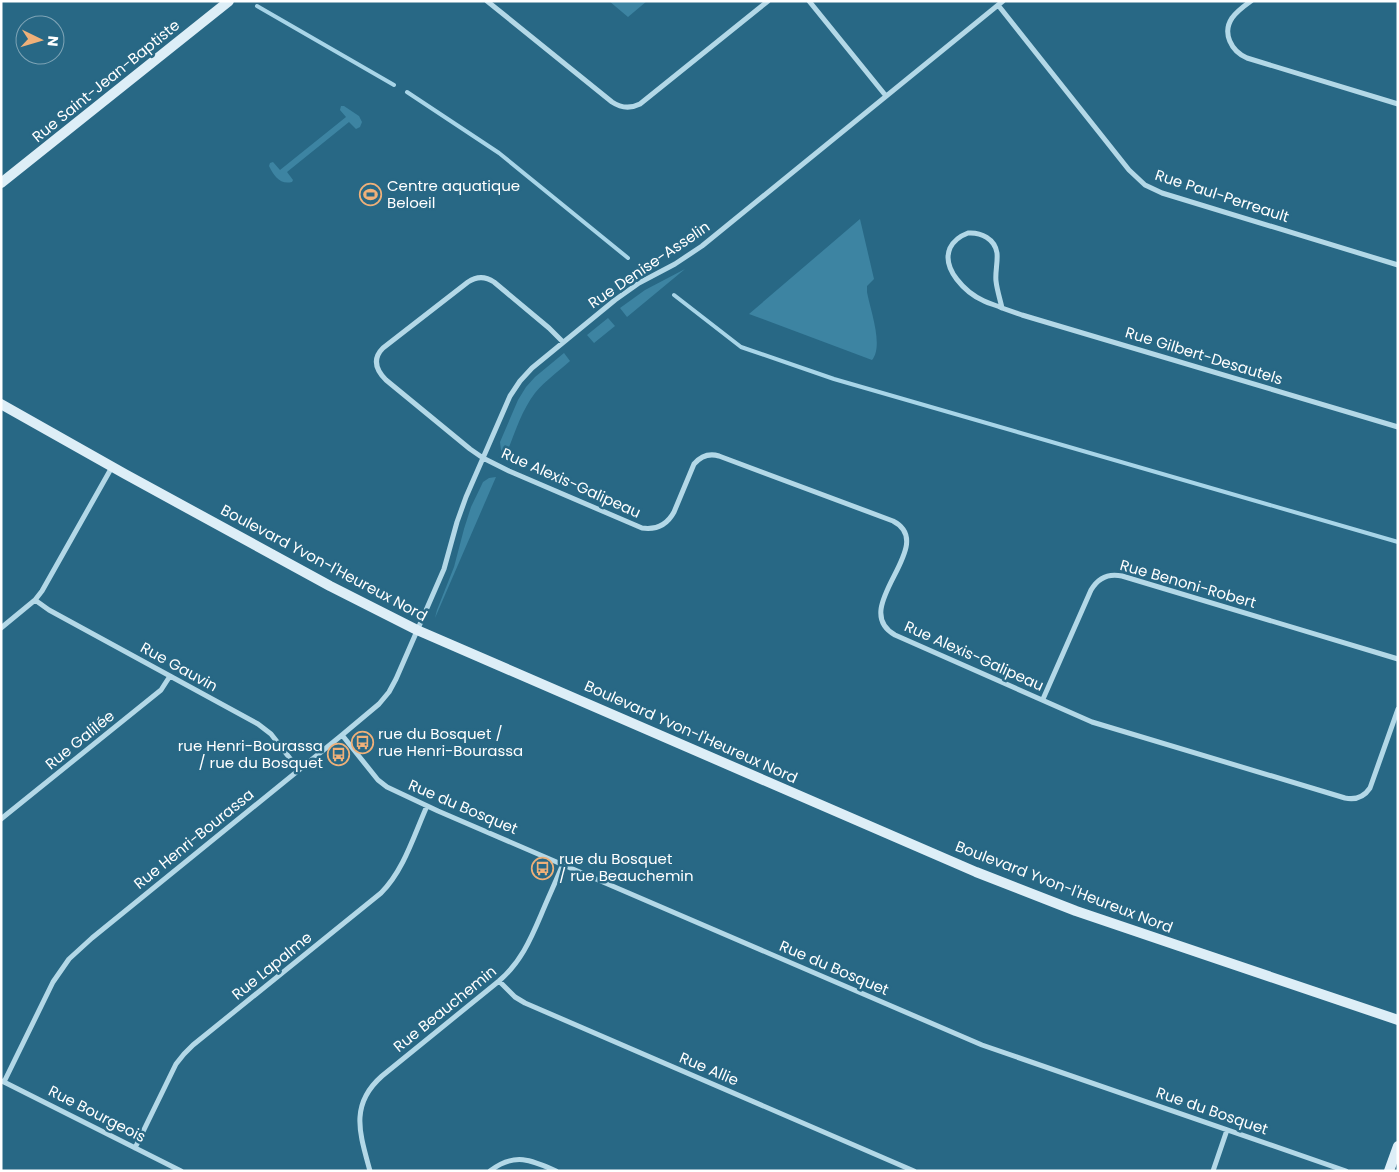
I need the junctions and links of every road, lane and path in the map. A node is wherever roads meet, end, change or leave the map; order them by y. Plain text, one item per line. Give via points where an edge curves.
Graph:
1 (229, 1) edge
2 (488, 1) edge
3 (768, 1) edge
4 (809, 1) edge
5 (1003, 1) edge
6 (1250, 1) edge
7 (998, 5) junction
8 (886, 96) junction
9 (1398, 104) edge
10 (1, 183) edge
11 (1398, 265) edge
12 (1002, 308) junction
13 (563, 342) junction
14 (1, 404) edge
15 (1398, 428) edge
16 (483, 458) junction
17 (112, 467) junction
18 (35, 600) junction
19 (1, 628) edge
20 (417, 630) junction
21 (1398, 659) edge
22 (170, 676) junction
23 (1042, 700) junction
24 (1398, 709) edge
25 (342, 735) junction
26 (299, 770) junction
27 (427, 806) junction
28 (1, 819) edge
29 (563, 864) junction
30 (499, 982) junction
31 (1398, 1020) edge
32 (3, 1081) edge
33 (1227, 1130) junction
34 (1398, 1146) edge
35 (135, 1148) junction
36 (181, 1171) edge
37 (370, 1171) edge
38 (490, 1171) edge
39 (556, 1171) edge
40 (914, 1171) edge
41 (1213, 1171) edge
42 (1346, 1171) edge
43 (1390, 1171) edge

1 - 10 street, Rue Saint-Jean-Baptiste
2 - 3 street via 612,102 628,108 646,100
4 - 8 street
5 - 7 street, Rue Denise-Asselin
6 - 9 street via 1229,26 1231,44 1239,54
7 - 8 street, Rue Denise-Asselin
7 - 11 street, Rue Paul-Perreault via 1129,170 1145,185 1162,193
8 - 13 street, Rue Denise-Asselin via 702,246 633,287
12 - 12 street, Rue Gilbert-Desautels via 994,245 977,233 960,236 948,254 951,270 972,293
12 - 15 street, Rue Gilbert-Desautels
13 - 16 street, Rue Denise-Asselin via 514,388
13 - 16 street via 494,282 479,277 468,282 380,350 376,364 380,374
14 - 17 street, Boulevard Yvon-l'Heureux Nord
16 - 20 street, Rue Denise-Asselin via 462,509 444,569
16 - 23 street, Rue Alexis-Galipeau via 642,528 654,528 669,519 694,464 711,454 893,521 905,532 907,543 881,607 881,620 885,627 895,635
17 - 18 street
17 - 20 street, Boulevard Yvon-l'Heureux Nord
18 - 19 street
18 - 22 street, Rue Gauvin
20 - 25 street, Rue Henri-Bourassa via 389,692
20 - 31 street, Boulevard Yvon-l'Heureux Nord via 1022,890 1134,932
21 - 23 street, Rue Benoni-Robert via 1114,575 1099,580 1091,590
22 - 26 street, Rue Gauvin via 258,724 271,734
22 - 28 street, Rue Galilée via 161,690
23 - 24 street, Rue Alexis-Galipeau via 1092,722 1349,798 1361,796 1370,788
25 - 26 street, Rue Henri-Bourassa
25 - 27 street, Rue du Bosquet via 382,783
26 - 32 street, Rue Henri-Bourassa via 69,959 53,982
27 - 29 street, Rue du Bosquet
27 - 35 street, Rue Lapalme via 399,870 382,893 184,1054
29 - 30 street, Rue Beauchemin via 526,949
29 - 33 street, Rue du Bosquet via 982,1045
30 - 37 street, Rue Beauchemin via 382,1076 367,1092 359,1122
30 - 40 street, Rue Allie via 525,1003
32 - 35 street, Rue Bourgeois
33 - 41 street
33 - 42 street, Rue du Bosquet
34 - 43 street
35 - 36 street, Rue Bourgeois
38 - 39 street via 503,1163 520,1159 531,1160

